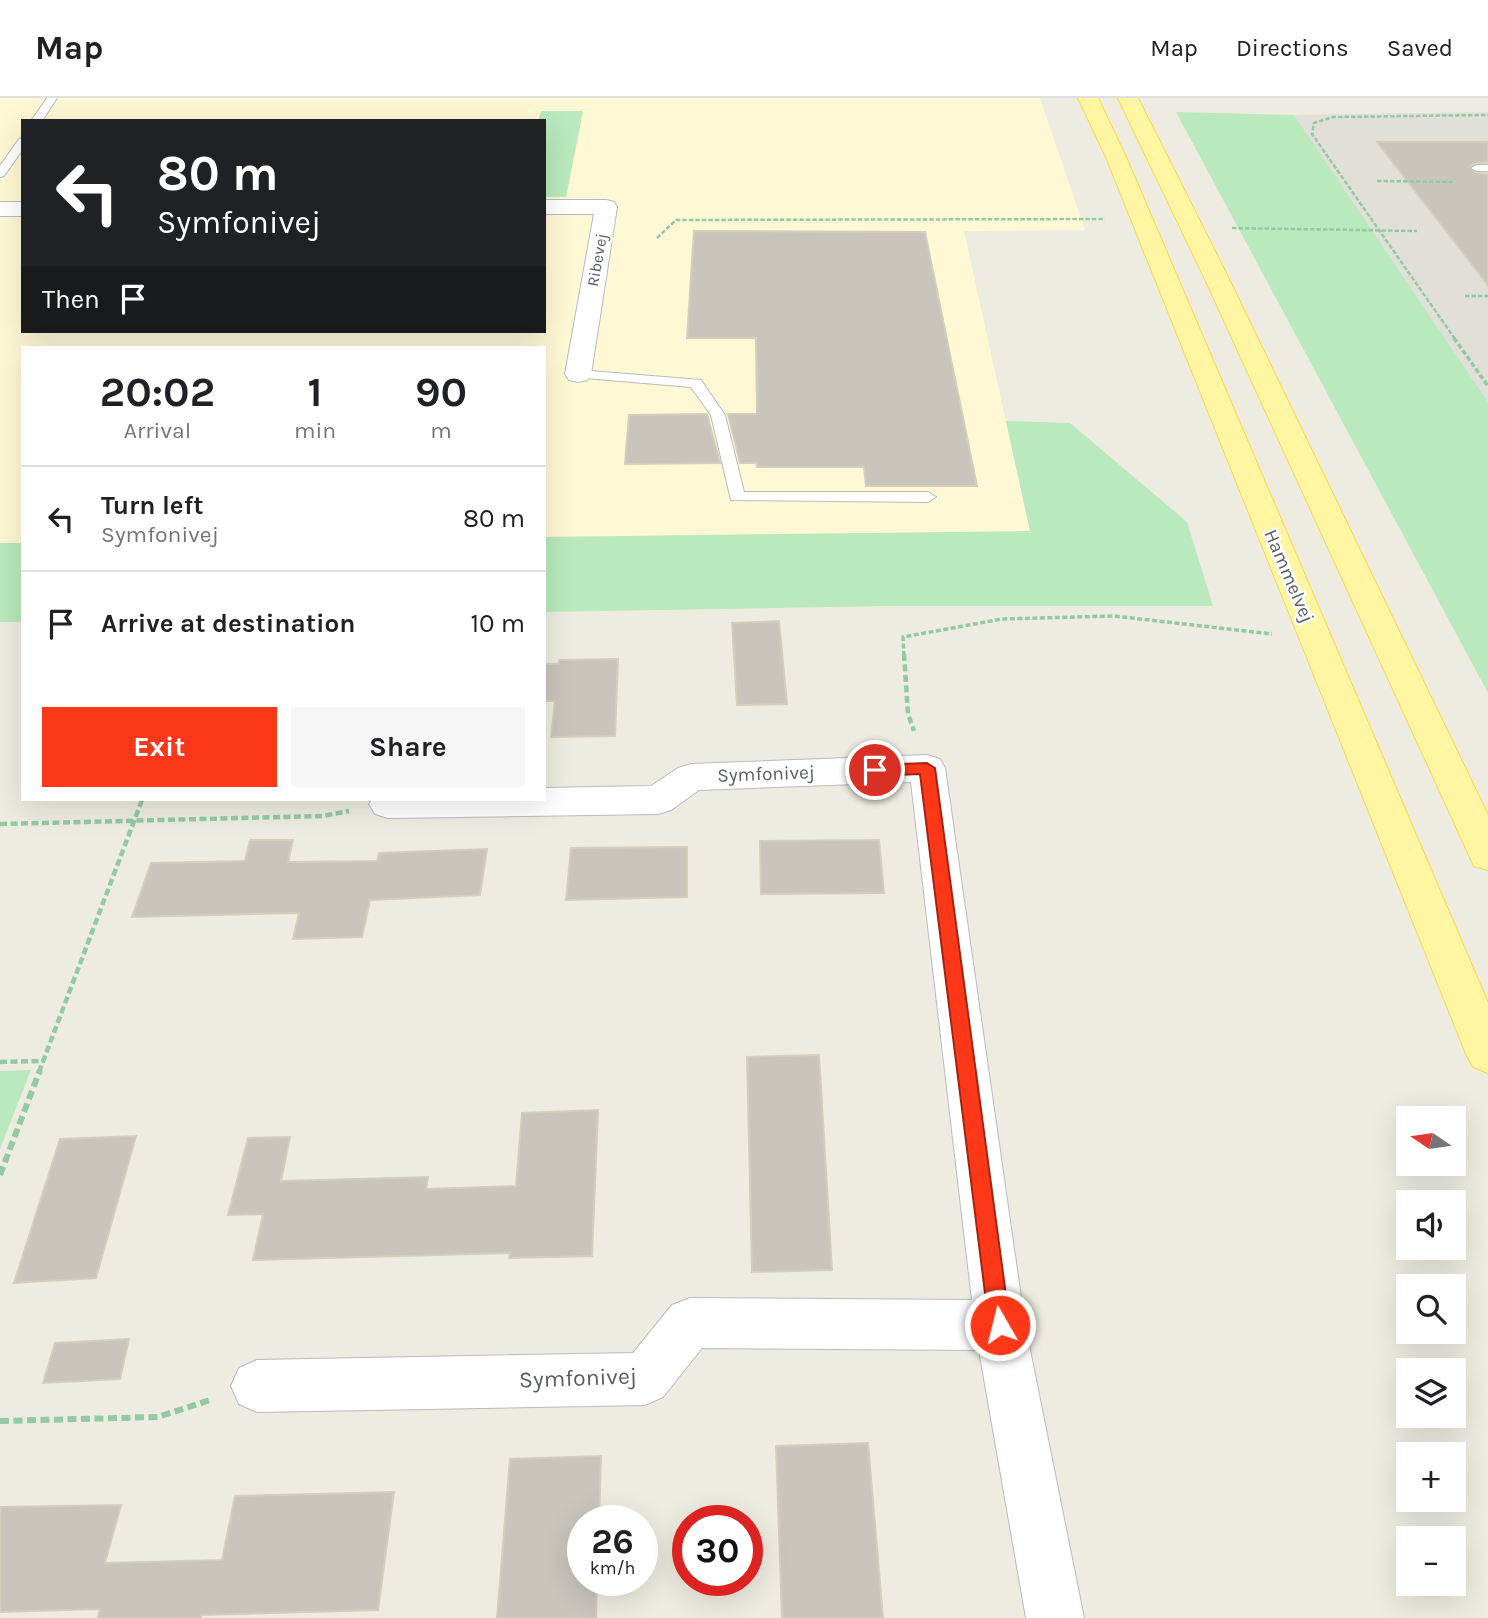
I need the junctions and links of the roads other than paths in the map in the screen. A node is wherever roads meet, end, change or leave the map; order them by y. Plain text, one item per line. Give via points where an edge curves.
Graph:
1 (52, 98) edge
2 (1088, 98) edge
3 (1122, 98) edge
4 (1128, 98) edge
5 (1135, 98) edge
6 (37, 119) edge
7 (21, 144) edge
8 (1150, 147) junction
9 (0, 174) edge
10 (546, 207) edge
11 (578, 374) joint
12 (928, 497) dead end
13 (388, 804) road end
14 (1488, 855) edge
15 (1488, 1054) edge
16 (1000, 1325) junction
17 (257, 1386) road end
18 (1055, 1618) edge

1 - 6 lane
2 - 15 main road, Hammelvej
3 - 8 main road
4 - 8 main road
5 - 8 main road
7 - 9 lane
8 - 14 main road
10 - 11 street, Ribevej via 606,207
11 - 12 lane via 696,383 718,415 737,497
13 - 16 street, Symfonivej via 658,800 691,776 927,768
16 - 17 street, Symfonivej via 690,1323 645,1379
16 - 18 street

